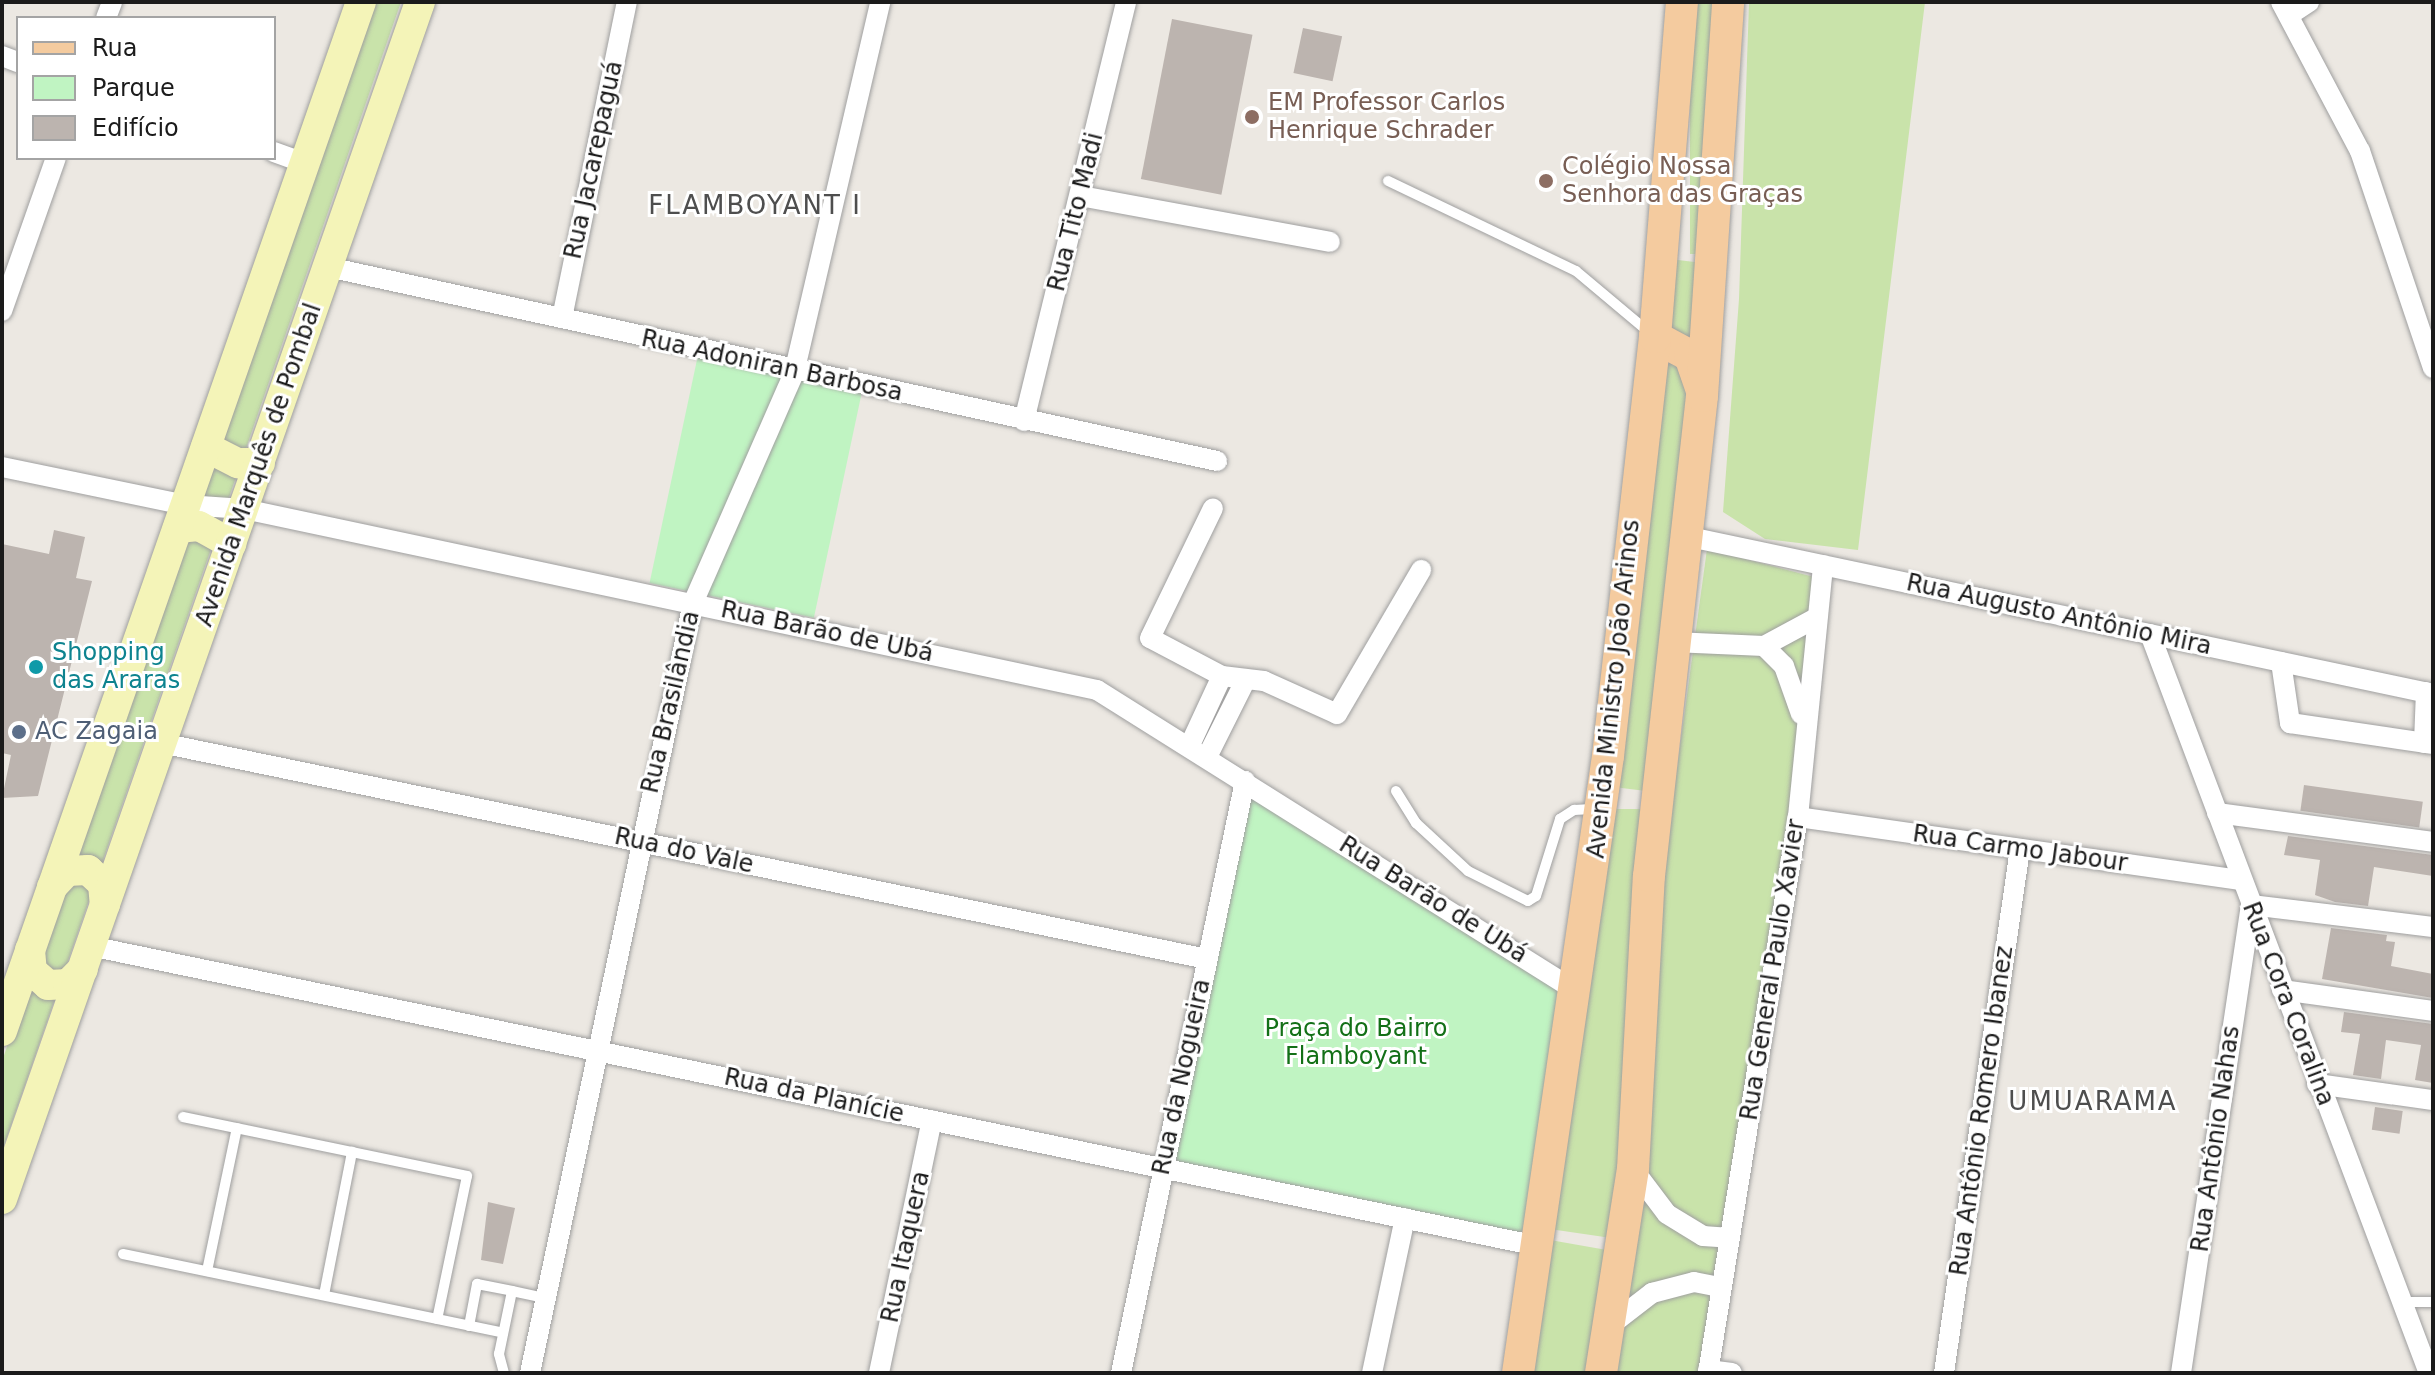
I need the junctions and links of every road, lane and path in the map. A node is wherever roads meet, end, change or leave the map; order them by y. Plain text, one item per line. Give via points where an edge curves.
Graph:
1 (361, 2) edge
2 (420, 2) edge
3 (627, 2) edge
4 (880, 2) edge
5 (1126, 2) edge
6 (1682, 2) edge
7 (1728, 2) edge
8 (2309, 2) edge
9 (2285, 8) edge
10 (276, 153) edge
11 (55, 160) edge
12 (305, 163) junction
13 (1388, 181) dead end
14 (1080, 196) junction
15 (1330, 242) dead end
16 (328, 267) junction
17 (2, 311) edge
18 (562, 318) junction
19 (1655, 337) junction
20 (2433, 368) edge
21 (794, 373) junction
22 (1702, 396) junction
23 (1024, 421) junction
24 (206, 447) junction
25 (1217, 461) dead end
26 (260, 463) junction
27 (2, 467) edge
28 (1213, 508) dead end
29 (244, 509) junction
30 (182, 516) junction
31 (1685, 536) junction
32 (231, 544) junction
33 (1823, 565) junction
34 (1421, 570) dead end
35 (1626, 584) junction
36 (693, 603) junction
37 (1816, 618) junction
38 (2150, 634) junction
39 (1673, 642) junction
40 (1764, 646) junction
41 (2281, 662) junction
42 (1222, 676) junction
43 (1245, 681) junction
44 (2429, 693) edge
45 (1803, 721) junction
46 (161, 743) junction
47 (2428, 744) edge
48 (1198, 752) junction
49 (1245, 781) junction
50 (1396, 791) dead end
51 (1602, 809) junction
52 (2217, 813) junction
53 (1798, 817) junction
54 (639, 842) junction
55 (2433, 842) edge
56 (2020, 849) junction
57 (2242, 880) junction
58 (52, 887) junction
59 (105, 905) junction
60 (2251, 905) junction
61 (2433, 927) edge
62 (30, 950) junction
63 (86, 958) junction
64 (1207, 959) junction
65 (2282, 990) junction
66 (1576, 991) junction
67 (2433, 1011) edge
68 (2, 1031) edge
69 (597, 1051) junction
70 (2317, 1084) junction
71 (2433, 1100) edge
72 (183, 1117) dead end
73 (932, 1120) junction
74 (237, 1128) junction
75 (352, 1152) junction
76 (1163, 1168) junction
77 (1633, 1169) junction
78 (2, 1199) edge
79 (1405, 1218) junction
80 (1730, 1238) junction
81 (1537, 1246) junction
82 (123, 1254) dead end
83 (207, 1271) junction
84 (1720, 1287) junction
85 (512, 1291) junction
86 (324, 1295) junction
87 (546, 1298) junction
88 (2402, 1302) junction
89 (2433, 1302) edge
90 (437, 1319) junction
91 (469, 1326) junction
92 (1608, 1327) junction
93 (503, 1333) junction
94 (1708, 1371) edge
95 (504, 1373) edge
96 (530, 1373) edge
97 (879, 1373) edge
98 (1121, 1373) edge
99 (1372, 1373) edge
100 (1518, 1373) edge
101 (1601, 1373) edge
102 (1732, 1373) edge
103 (1944, 1373) edge
104 (2181, 1373) edge
105 (2429, 1373) edge

1 - 12 main road
2 - 16 main road, Avenida Marquês de Pombal
3 - 18 street, Rua Jacarepaguá
4 - 21 street, Rua Brasilândia
5 - 14 street, Rua Tito Madi
6 - 19 main road, Avenida Ministro João Arinos
7 - 22 main road
8 - 9 street
9 - 20 street via 2360,151
10 - 12 street
11 - 17 street
12 - 24 main road
13 - 19 lane via 1576,271
14 - 15 street
14 - 23 street, Rua Tito Madi
16 - 18 street, Rua Adoniran Barbosa
16 - 26 main road, Avenida Marquês de Pombal
18 - 21 street, Rua Adoniran Barbosa
19 - 22 main road via 1690,356
19 - 35 main road, Avenida Ministro João Arinos
21 - 23 street, Rua Adoniran Barbosa
21 - 36 street, Rua Brasilândia
22 - 31 main road
23 - 25 street, Rua Adoniran Barbosa
24 - 26 main road via 224,459
24 - 30 main road
26 - 29 main road, Avenida Marquês de Pombal
27 - 30 street, Rua Barão de Ubá
28 - 42 street via 1150,638
29 - 30 street, Rua Barão de Ubá
29 - 32 main road, Avenida Marquês de Pombal
29 - 36 street, Rua Barão de Ubá
30 - 32 main road
30 - 58 main road
31 - 33 street, Rua Augusto Antônio Mira
31 - 39 main road
32 - 46 main road, Avenida Marquês de Pombal
33 - 37 street, Rua General Paulo Xavier
33 - 38 street, Rua Augusto Antônio Mira
34 - 43 street via 1337,714 1264,681
35 - 39 main road via 1638,623
35 - 51 main road, Avenida Ministro João Arinos
36 - 48 street, Rua Barão de Ubá via 1097,690
36 - 54 street, Rua Brasilândia
37 - 40 street
37 - 45 street, Rua General Paulo Xavier
38 - 41 street, Rua Augusto Antônio Mira
38 - 52 street, Rua Cora Coralina
39 - 40 street
39 - 77 main road via 1644,945
40 - 45 street via 1784,666
41 - 44 street, Rua Augusto Antônio Mira
41 - 47 street via 2290,723
42 - 43 street
42 - 48 street
43 - 48 street
44 - 47 street
45 - 53 street, Rua General Paulo Xavier
46 - 54 street, Rua do Vale
46 - 59 main road, Avenida Marquês de Pombal
48 - 49 street, Rua Barão de Ubá
49 - 64 street, Rua da Nogueira
49 - 66 street, Rua Barão de Ubá
50 - 51 lane via 1416,823 1468,871 1528,901 1536,896 1560,819 1574,810
51 - 66 main road, Avenida Ministro João Arinos
52 - 55 street
52 - 57 street, Rua Cora Coralina
53 - 56 street, Rua Carmo Jabour
53 - 80 street, Rua General Paulo Xavier
54 - 64 street, Rua do Vale
54 - 69 street, Rua Brasilândia
56 - 57 street, Rua Carmo Jabour
56 - 103 street, Rua Antônio Romero Ibanez
57 - 60 street, Rua Cora Coralina
58 - 59 main road via 67,871 88,870 103,884
58 - 62 main road
59 - 63 main road, Avenida Marquês de Pombal
60 - 61 street
60 - 65 street, Rua Cora Coralina
60 - 104 street, Rua Antônio Nahas
62 - 63 main road via 32,971 48,985 68,984
62 - 68 main road
63 - 69 street, Rua da Planície
63 - 78 main road, Avenida Marquês de Pombal
64 - 76 street, Rua da Nogueira
65 - 67 street
65 - 70 street, Rua Cora Coralina
66 - 81 main road, Avenida Ministro João Arinos
69 - 73 street, Rua da Planície
69 - 87 street, Rua Brasilândia
70 - 71 street
70 - 88 street, Rua Cora Coralina
72 - 74 lane
73 - 76 street, Rua da Planície
73 - 97 street, Rua Itaquera
74 - 75 lane
74 - 83 lane
75 - 86 lane
75 - 90 lane via 467,1176
76 - 79 street, Rua da Planície
76 - 98 street, Rua da Nogueira
77 - 80 street via 1667,1214 1703,1236
77 - 92 main road
79 - 81 street, Rua da Planície
79 - 99 street
80 - 84 street, Rua General Paulo Xavier
81 - 100 main road, Avenida Ministro João Arinos
82 - 83 lane
83 - 86 lane
84 - 92 street via 1694,1282 1652,1293
84 - 94 street, Rua General Paulo Xavier
85 - 87 lane
85 - 91 lane via 477,1284
85 - 93 lane
86 - 90 lane
87 - 96 street, Rua Brasilândia
88 - 89 lane
88 - 105 street, Rua Cora Coralina
90 - 91 lane
91 - 93 lane
92 - 101 main road
93 - 95 lane via 498,1362
94 - 102 street

